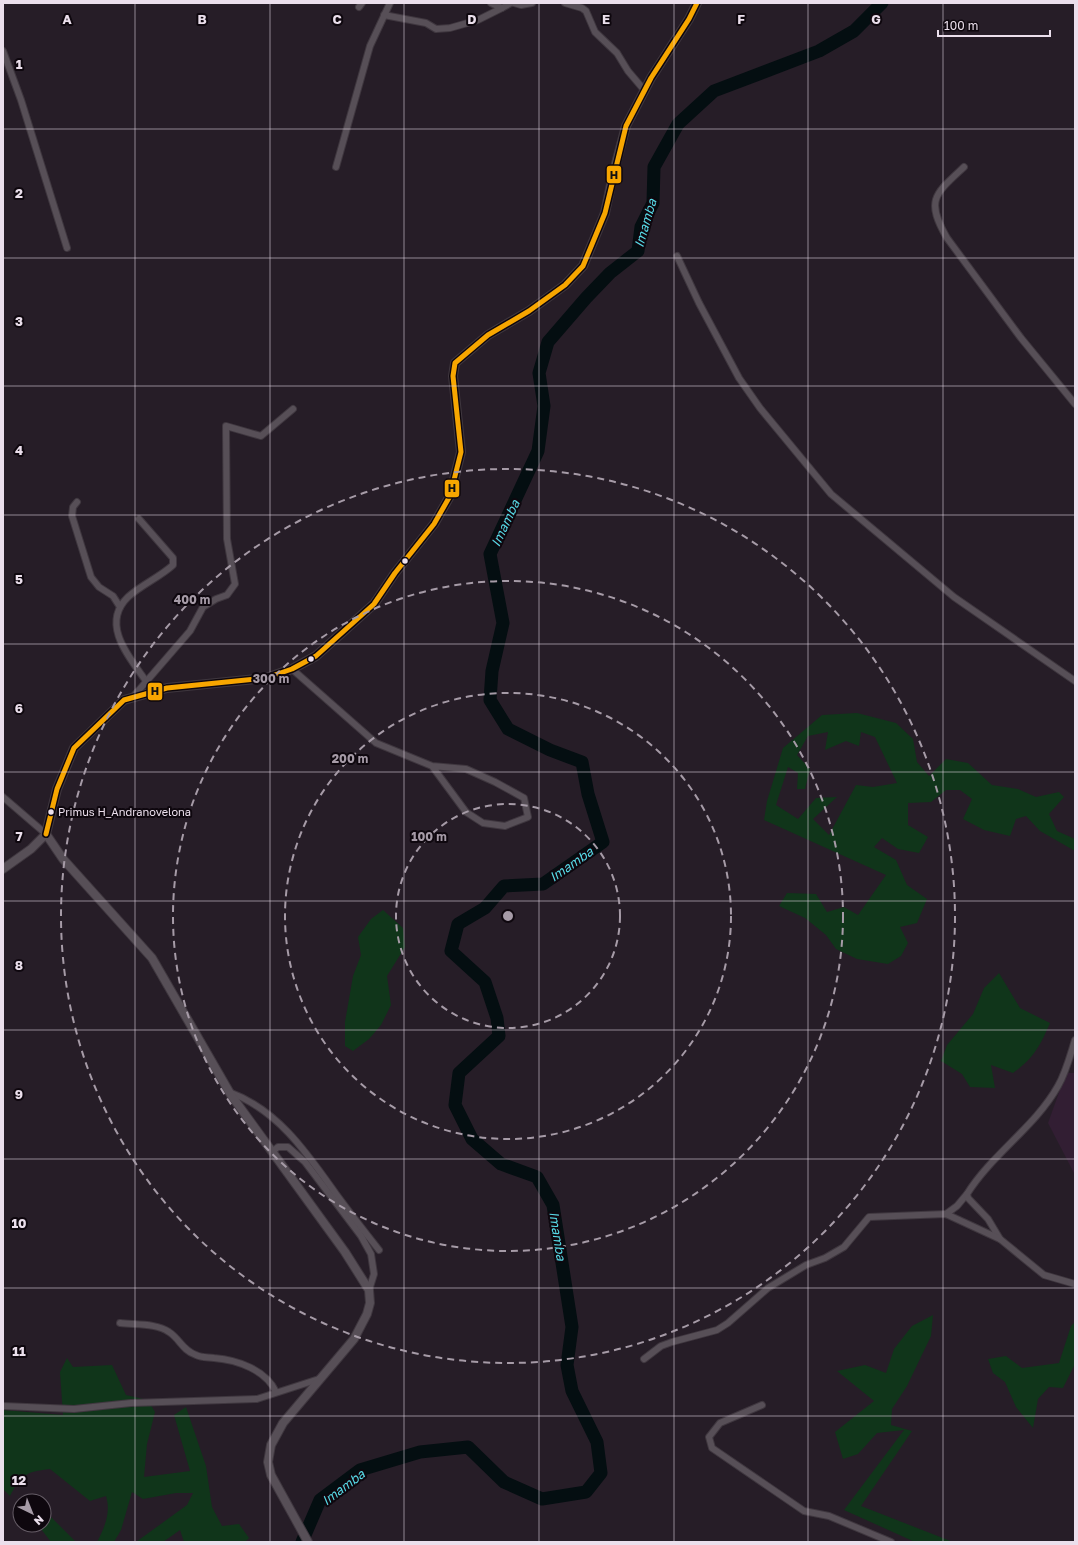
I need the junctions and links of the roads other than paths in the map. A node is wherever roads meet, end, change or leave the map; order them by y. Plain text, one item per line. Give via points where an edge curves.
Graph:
1 (390, 3) edge
2 (491, 3) edge
3 (510, 3) edge
4 (514, 3) edge
5 (532, 3) edge
6 (565, 3) edge
7 (697, 3) edge
8 (502, 8) junction
9 (384, 15) junction
10 (3, 51) edge
11 (645, 91) junction
12 (336, 167) dead end
13 (964, 167) dead end
14 (66, 248) dead end
15 (677, 256) dead end
16 (1075, 404) edge
17 (293, 409) dead end
18 (77, 502) dead end
19 (139, 519) dead end
20 (120, 607) junction
21 (292, 669) junction
22 (146, 681) junction
23 (1075, 681) edge
24 (132, 698) junction
25 (432, 766) junction
26 (3, 797) edge
27 (46, 834) junction
28 (3, 869) edge
29 (1075, 1040) edge
30 (229, 1092) junction
31 (272, 1152) junction
32 (967, 1194) junction
33 (946, 1214) junction
34 (1000, 1240) junction
35 (379, 1250) dead end
36 (1075, 1284) edge
37 (369, 1290) junction
38 (120, 1323) dead end
39 (644, 1359) dead end
40 (319, 1379) junction
41 (276, 1392) junction
42 (762, 1405) dead end
43 (3, 1406) edge
44 (308, 1542) edge
45 (891, 1542) edge

1 - 9 street
2 - 8 street
3 - 8 street
4 - 5 street
6 - 11 street via 586,11 595,32 617,53
7 - 11 street
8 - 9 street via 478,20 436,29 426,23
9 - 12 street via 370,46
10 - 14 street via 21,100
11 - 21 street via 626,126 605,213 583,266 565,285 488,336 455,363 453,376 461,452 450,496 434,524 374,604 316,656
13 - 16 street via 942,188 935,202 934,211 938,223 1021,338
15 - 23 street via 739,378 760,408 831,494 954,597
17 - 22 street via 261,436 226,426 227,539 235,584 227,595 203,607 190,631
18 - 20 street via 72,516 91,577 99,587 113,596
19 - 20 street via 173,558 173,565 129,597
20 - 22 street via 116,619 117,633 122,647
21 - 24 street via 266,678 167,688
21 - 25 street via 376,743
22 - 24 street
24 - 27 street via 124,700 74,748 57,789
25 - 25 street via 466,812 484,823 505,826 528,817 524,798 495,782 466,769
26 - 27 street
27 - 28 street via 31,849
27 - 30 street via 63,859 152,958
29 - 32 street via 1063,1075 1044,1107 994,1160
30 - 31 street
30 - 35 street via 255,1105 298,1141
31 - 37 street via 345,1252
31 - 37 street via 278,1147 288,1146 305,1162 361,1236 371,1254 374,1274
32 - 33 street
32 - 34 street via 988,1219
33 - 34 street
33 - 39 street via 869,1217 844,1247 806,1265 768,1288 717,1330 661,1346
34 - 36 street via 1044,1275
37 - 40 street via 370,1303 367,1314 354,1339
38 - 41 street via 156,1327 169,1332 190,1353 232,1361 250,1368 272,1383
40 - 41 street
40 - 44 street via 283,1423 271,1445 268,1462 271,1475
41 - 43 street via 257,1399 131,1403 74,1409
42 - 45 street via 720,1423 709,1437 712,1448 804,1511 829,1516

